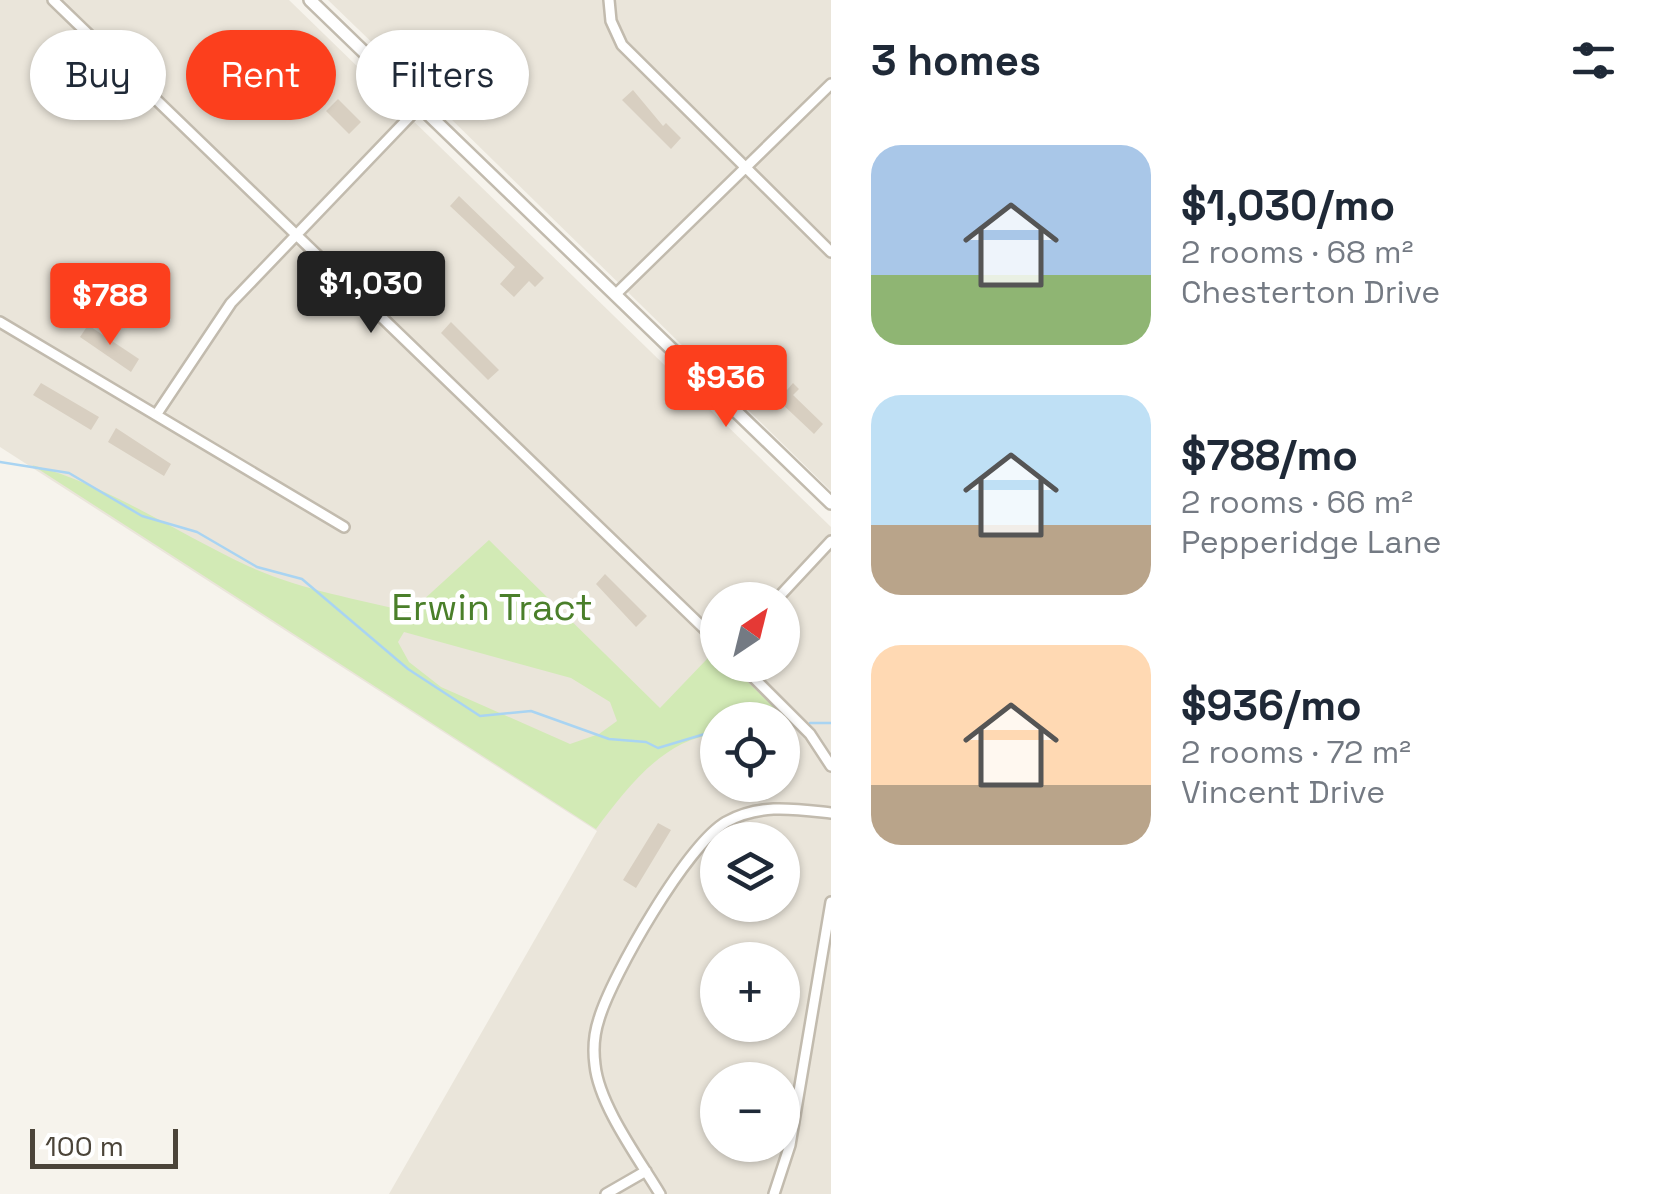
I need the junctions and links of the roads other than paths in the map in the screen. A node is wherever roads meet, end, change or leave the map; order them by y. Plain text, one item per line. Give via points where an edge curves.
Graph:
1 (53, 0) edge
2 (310, 0) edge
3 (608, 0) edge
4 (356, 45) edge
5 (831, 84) edge
6 (406, 120) edge
7 (433, 120) edge
8 (746, 169) junction
9 (296, 236) junction
10 (831, 252) edge
11 (615, 296) junction
12 (0, 322) edge
13 (156, 415) junction
14 (831, 503) edge
15 (344, 527) dead end
16 (831, 541) edge
17 (793, 582) edge
18 (700, 625) edge
19 (758, 682) edge
20 (831, 766) edge
21 (831, 814) edge
22 (831, 902) edge
23 (646, 1170) junction
24 (606, 1194) edge
25 (660, 1194) edge
26 (774, 1194) edge

1 - 9 street
2 - 4 street
3 - 8 street via 622,45
5 - 8 street
6 - 9 street
7 - 11 street
8 - 10 street
8 - 11 street
9 - 13 street via 231,303
9 - 18 street
11 - 14 street
12 - 13 street
13 - 15 street
16 - 17 street
19 - 20 street via 810,734
21 - 23 street via 753,811 706,837 686,858 608,997 596,1032 596,1072
22 - 26 street via 790,1145
23 - 24 street
23 - 25 street

